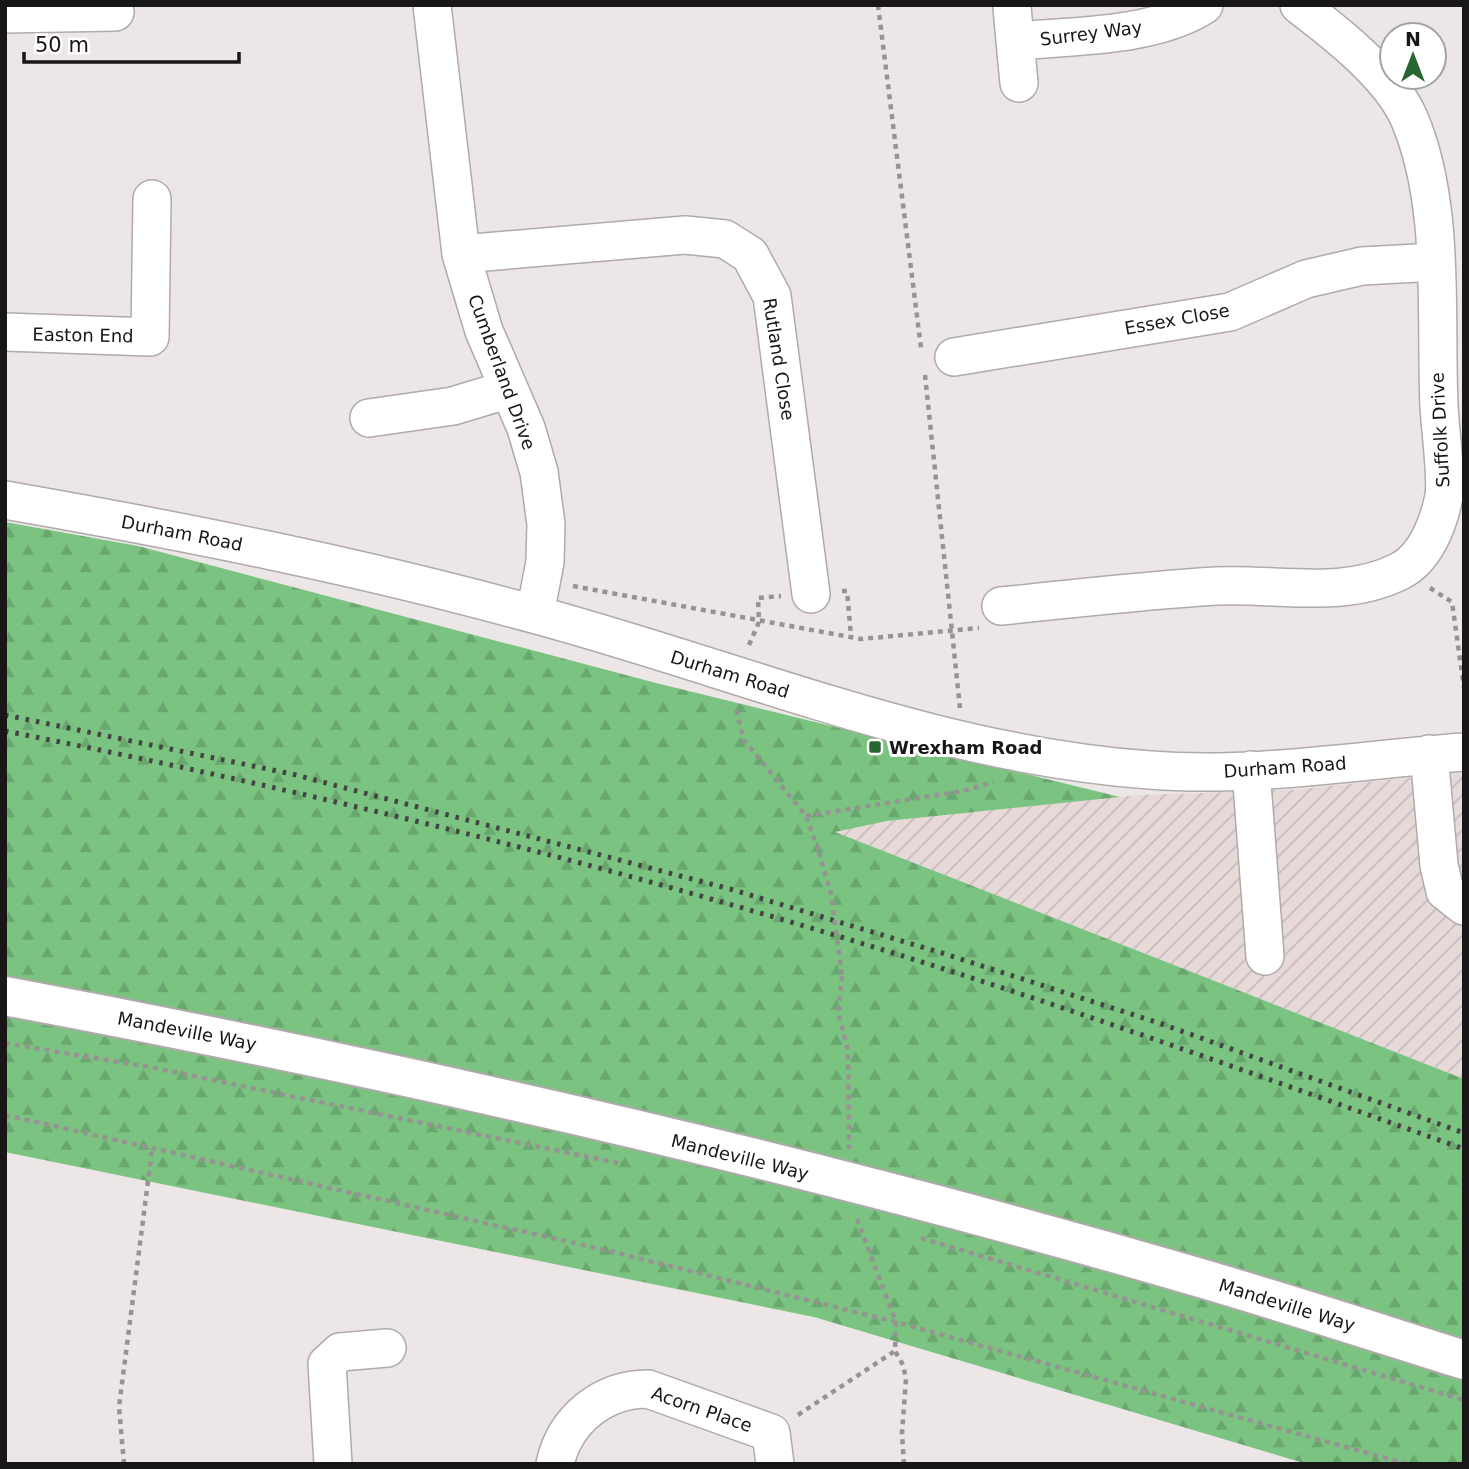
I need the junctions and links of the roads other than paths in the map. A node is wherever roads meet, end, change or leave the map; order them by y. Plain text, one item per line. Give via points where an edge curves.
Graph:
1 (432, 5) edge
2 (1204, 5) edge
3 (1299, 5) edge
4 (115, 12) dead end
5 (5, 14) edge
6 (1014, 24) edge
7 (1019, 83) dead end
8 (152, 199) dead end
9 (461, 254) junction
10 (1436, 262) junction
11 (5, 332) edge
12 (939, 366) road end
13 (506, 390) junction
14 (369, 418) dead end
15 (5, 500) edge
16 (811, 594) road end
17 (539, 597) junction
18 (1001, 606) dead end
19 (1446, 753) edge
20 (1251, 770) junction
21 (1464, 906) edge
22 (1265, 956) dead end
23 (5, 996) edge
24 (387, 1348) dead end
25 (1464, 1360) edge
26 (773, 1448) edge
27 (333, 1464) edge
28 (555, 1464) edge

1 - 9 street, Cumberland Drive
2 - 6 street, Surrey Way via 1188,16 1141,28
3 - 10 street, Suffolk Drive via 1375,69 1409,117 1427,176
4 - 5 street
6 - 7 street, Surrey Way
8 - 11 street, Easton End via 150,337
9 - 13 street, Cumberland Drive
9 - 16 street, Rutland Close via 685,235 724,239 750,255 772,296
10 - 12 street, Essex Close via 1362,266 1306,279 1230,312
10 - 18 street, Suffolk Drive via 1445,492 1436,528 1402,570 1337,589 1194,587
13 - 14 street via 453,406
13 - 17 street, Cumberland Drive via 526,428 538,472 546,524
15 - 17 street, Durham Road
17 - 20 street, Durham Road via 736,676 964,742 1019,754 1150,770
19 - 20 street, Durham Road
19 - 21 street via 1439,864 1445,891
20 - 22 street
23 - 25 main road, Mandeville Way via 368,1068 849,1205 1199,1278
24 - 27 street via 340,1352 327,1364
26 - 28 street, Acorn Place via 649,1389 628,1389 608,1395 577,1419 560,1441

